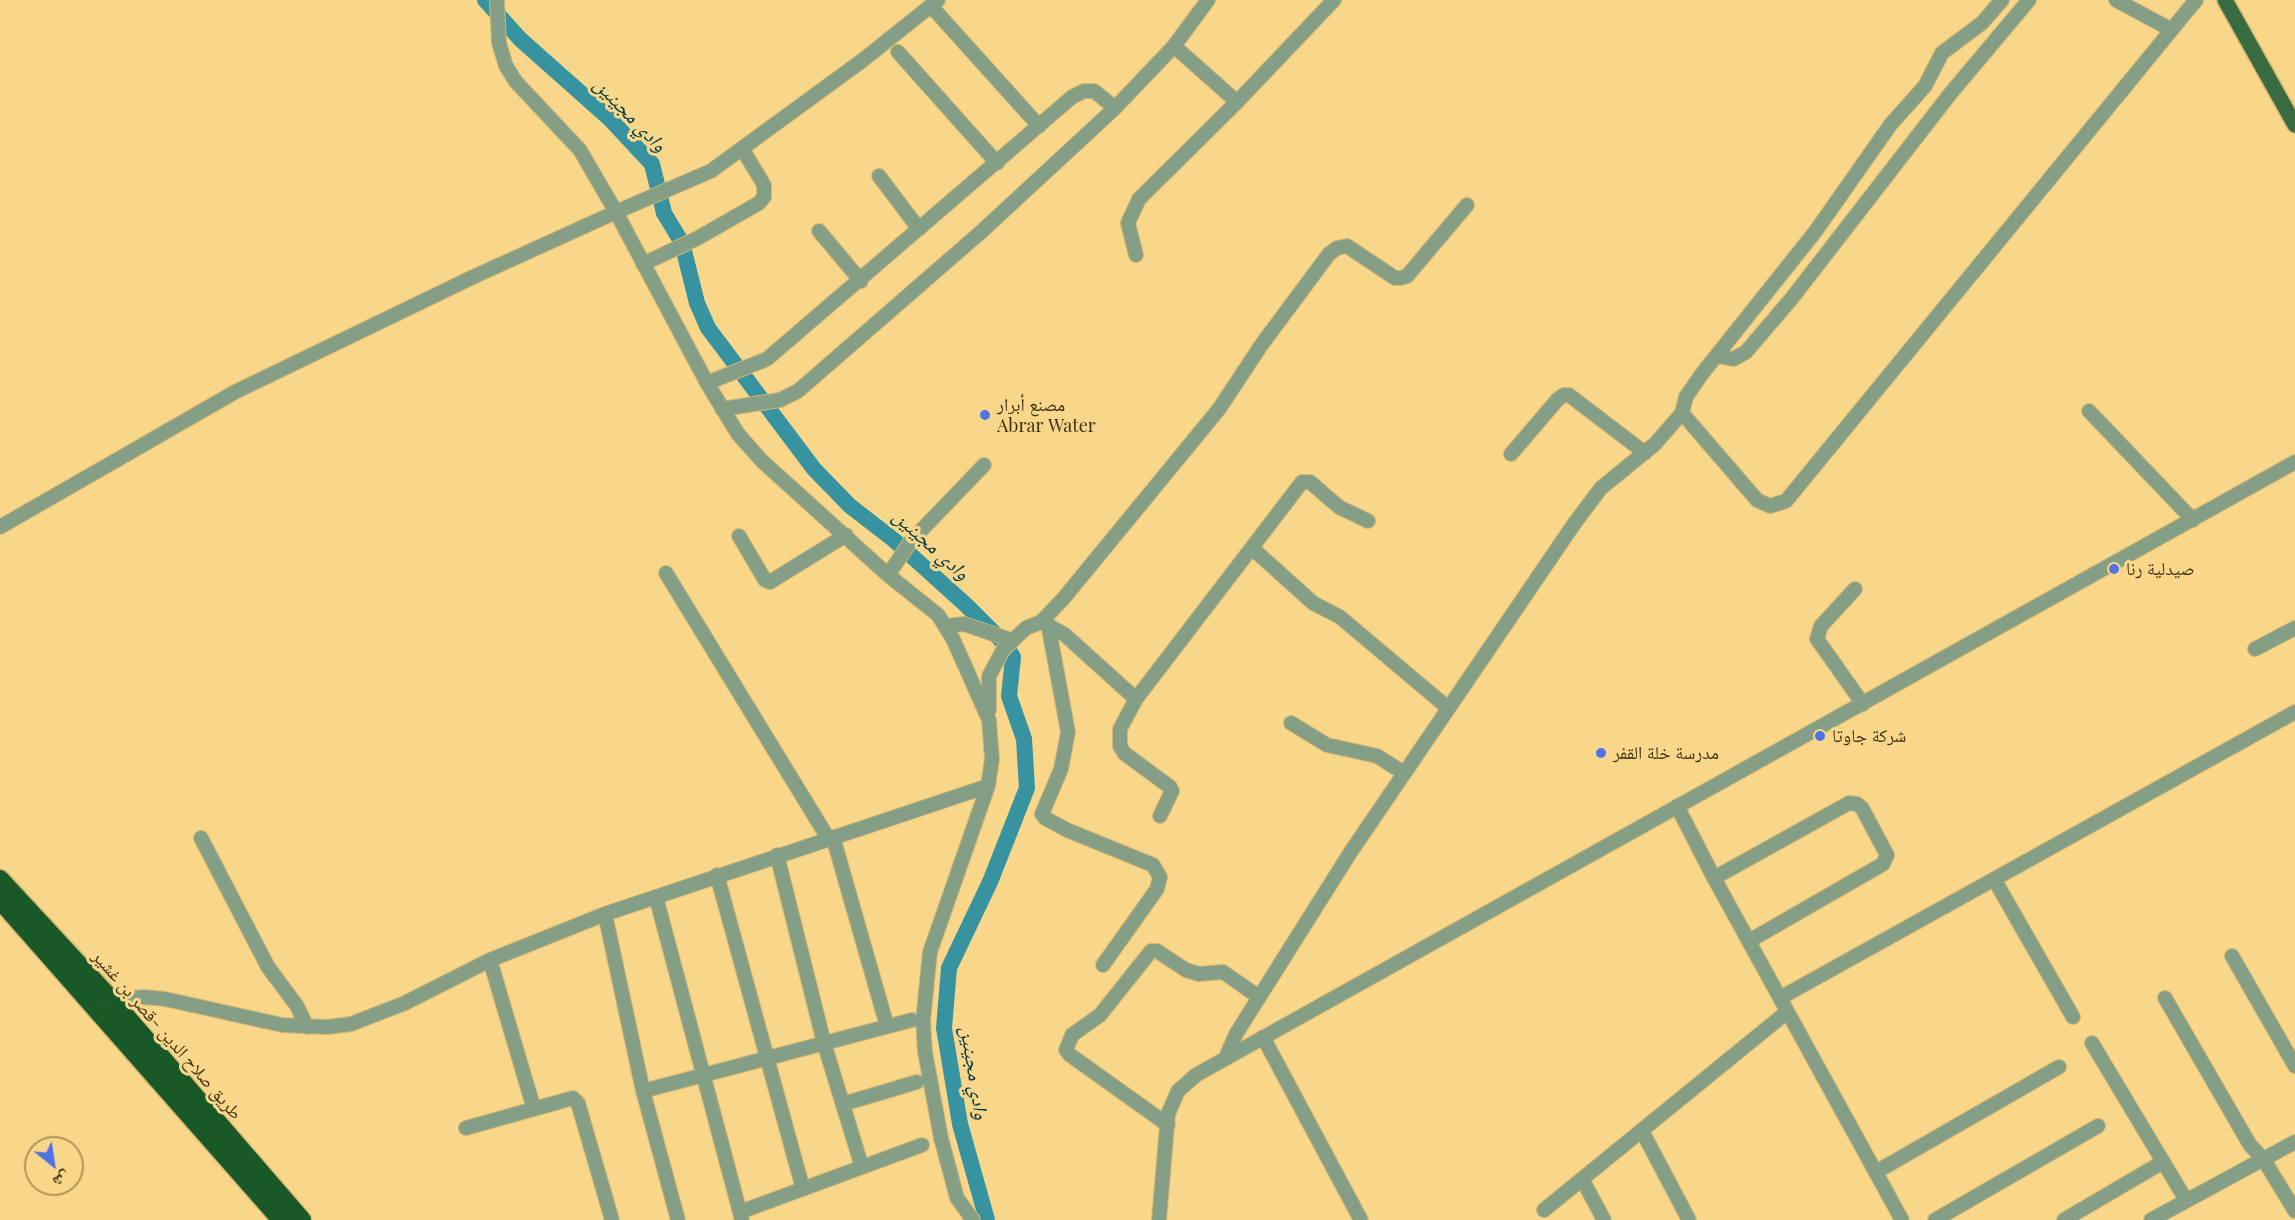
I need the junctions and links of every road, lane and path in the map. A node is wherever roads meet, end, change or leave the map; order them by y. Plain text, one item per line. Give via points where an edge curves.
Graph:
1 (497, 0) edge
2 (1208, 0) edge
3 (1334, 0) edge
4 (2002, 0) edge
5 (2029, 0) edge
6 (2116, 0) edge
7 (2196, 0) edge
8 (2225, 0) edge
9 (935, 3) edge
10 (2170, 29) junction
11 (1174, 46) junction
12 (898, 52) dead end
13 (1237, 102) junction
14 (1115, 108) junction
15 (2295, 125) edge
16 (1039, 126) junction
17 (743, 150) junction
18 (997, 163) junction
19 (879, 176) dead end
20 (1467, 205) dead end
21 (616, 212) junction
22 (919, 229) junction
23 (819, 231) dead end
24 (1136, 255) dead end
25 (643, 264) junction
26 (861, 281) junction
27 (1718, 356) junction
28 (707, 383) junction
29 (722, 409) junction
30 (2089, 411) dead end
31 (1682, 413) junction
32 (1645, 453) junction
33 (1511, 454) dead end
34 (2295, 462) edge
35 (984, 465) dead end
36 (2193, 520) junction
37 (1368, 521) dead end
38 (0, 527) edge
39 (846, 535) junction
40 (739, 536) dead end
41 (1252, 548) junction
42 (891, 570) junction
43 (666, 573) dead end
44 (1855, 588) dead end
45 (1044, 623) junction
46 (945, 626) junction
47 (2295, 628) edge
48 (1007, 645) junction
49 (2255, 649) dead end
50 (1136, 699) junction
51 (1863, 704) junction
52 (1448, 708) junction
53 (2295, 712) edge
54 (989, 720) junction
55 (1291, 723) dead end
56 (1404, 773) junction
57 (988, 786) junction
58 (1677, 806) junction
59 (1160, 816) dead end
60 (830, 837) junction
61 (201, 838) dead end
62 (777, 855) junction
63 (717, 875) junction
64 (1714, 878) junction
65 (0, 879) edge
66 (1994, 879) junction
67 (656, 897) junction
68 (0, 900) edge
69 (605, 914) junction
70 (1749, 941) junction
71 (2232, 956) dead end
72 (490, 960) junction
73 (1103, 965) dead end
74 (1259, 997) junction
75 (1780, 998) junction
76 (2165, 998) dead end
77 (112, 1000) junction
78 (1787, 1012) junction
79 (2073, 1017) dead end
80 (912, 1020) dead end
81 (887, 1026) junction
82 (307, 1027) junction
83 (1263, 1037) junction
84 (824, 1043) junction
85 (2092, 1043) dead end
86 (1226, 1057) junction
87 (766, 1058) junction
88 (2295, 1066) edge
89 (2059, 1067) dead end
90 (705, 1075) junction
91 (917, 1082) dead end
92 (643, 1091) junction
93 (843, 1104) junction
94 (534, 1109) junction
95 (1167, 1125) junction
96 (2098, 1126) dead end
97 (466, 1128) dead end
98 (1642, 1131) junction
99 (2295, 1142) edge
100 (922, 1145) dead end
101 (2264, 1160) junction
102 (2163, 1162) junction
103 (862, 1167) junction
104 (1876, 1172) junction
105 (1582, 1179) junction
106 (802, 1189) junction
107 (2186, 1200) junction
108 (1544, 1210) dead end
109 (2295, 1212) edge
110 (741, 1216) edge
111 (281, 1220) edge
112 (302, 1220) edge
113 (612, 1220) edge
114 (678, 1220) edge
115 (973, 1220) edge
116 (1159, 1220) edge
117 (1362, 1220) edge
118 (1604, 1220) edge
119 (1689, 1220) edge
120 (1902, 1220) edge
121 (1935, 1220) edge
122 (2064, 1220) edge
123 (2151, 1220) edge

1 - 21 street via 499,43 506,66 579,150
2 - 11 street
3 - 13 street
4 - 27 street via 1983,23 1942,53 1925,86 1891,124 1815,232
5 - 27 street via 1746,352 1732,359
6 - 10 street
7 - 10 street
8 - 15 main road
9 - 16 street
9 - 17 street
10 - 31 street via 1786,501 1770,506 1757,500
11 - 13 street
11 - 14 street
12 - 18 street
13 - 24 street via 1139,199 1128,223
14 - 16 street via 1094,91 1084,91
14 - 29 street via 798,391 780,400
16 - 18 street
17 - 21 street via 711,171
17 - 25 street via 765,185 764,197 698,238
18 - 22 street
19 - 22 street
20 - 45 street via 1401,279 1347,246 1329,254 1219,409
21 - 25 street
21 - 38 street via 236,392
22 - 26 street
23 - 26 street
25 - 28 street
26 - 28 street via 767,359
27 - 31 street via 1686,397
28 - 29 street
29 - 39 street via 762,461
30 - 36 street
31 - 32 street
32 - 33 street via 1564,395
32 - 52 street via 1601,488
34 - 36 street
35 - 42 street via 911,541
36 - 51 street
37 - 41 street via 1339,507 1307,480
39 - 40 street via 770,582 765,580
39 - 42 street
41 - 50 street
41 - 52 street via 1313,603 1340,617
42 - 46 street
43 - 60 street
44 - 51 street via 1821,626 1816,639
45 - 48 street via 1026,628
45 - 50 street via 1064,634
45 - 73 street via 1068,732 1061,769 1042,814 1067,830 1153,865 1160,877 1157,889
46 - 48 street via 964,624 992,633
46 - 54 street
47 - 49 street
48 - 54 street via 994,663 987,686
50 - 59 street via 1120,729 1119,746 1170,787 1172,791
51 - 58 street
52 - 56 street
53 - 66 street
54 - 57 street via 992,759
55 - 56 street via 1327,745 1377,756
56 - 74 street
57 - 60 street
57 - 115 street via 930,952 922,1021 946,1158 957,1198
58 - 64 street
58 - 83 street
60 - 62 street
60 - 81 street
61 - 82 street via 268,967 297,1006
62 - 63 street
62 - 84 street
63 - 67 street
63 - 87 street
64 - 70 street
64 - 70 street via 1849,803 1862,808 1887,855 1883,864
65 - 77 highway, طريق صلاح الدين -قصر بن غشير
66 - 75 street
66 - 79 street
67 - 69 street
67 - 90 street
68 - 111 highway
69 - 72 street
69 - 92 street
70 - 75 street
71 - 88 street
72 - 82 street via 377,1016 351,1024
72 - 94 street
74 - 86 street
74 - 95 street via 1223,972 1199,974 1151,951 1100,1015 1072,1035 1066,1050 1070,1055
75 - 78 street
76 - 101 street via 2250,1145
77 - 82 street via 144,996
77 - 112 highway, طريق صلاح الدين -قصر بن غشير
78 - 98 street
78 - 104 street
80 - 81 street
81 - 84 street
83 - 86 street
83 - 117 street
84 - 87 street
84 - 93 street
85 - 102 street
86 - 95 street via 1178,1091
87 - 90 street
87 - 106 street
89 - 104 street
90 - 92 street
90 - 110 street
91 - 93 street
92 - 114 street
93 - 103 street
94 - 97 street
94 - 113 street via 570,1098 578,1103
95 - 116 street
96 - 121 street
98 - 105 street
98 - 119 street
99 - 101 street
100 - 103 street
101 - 107 street
101 - 109 street
102 - 107 street
102 - 122 street
103 - 106 street
104 - 120 street
105 - 108 street
105 - 118 street
106 - 110 street
107 - 123 street

